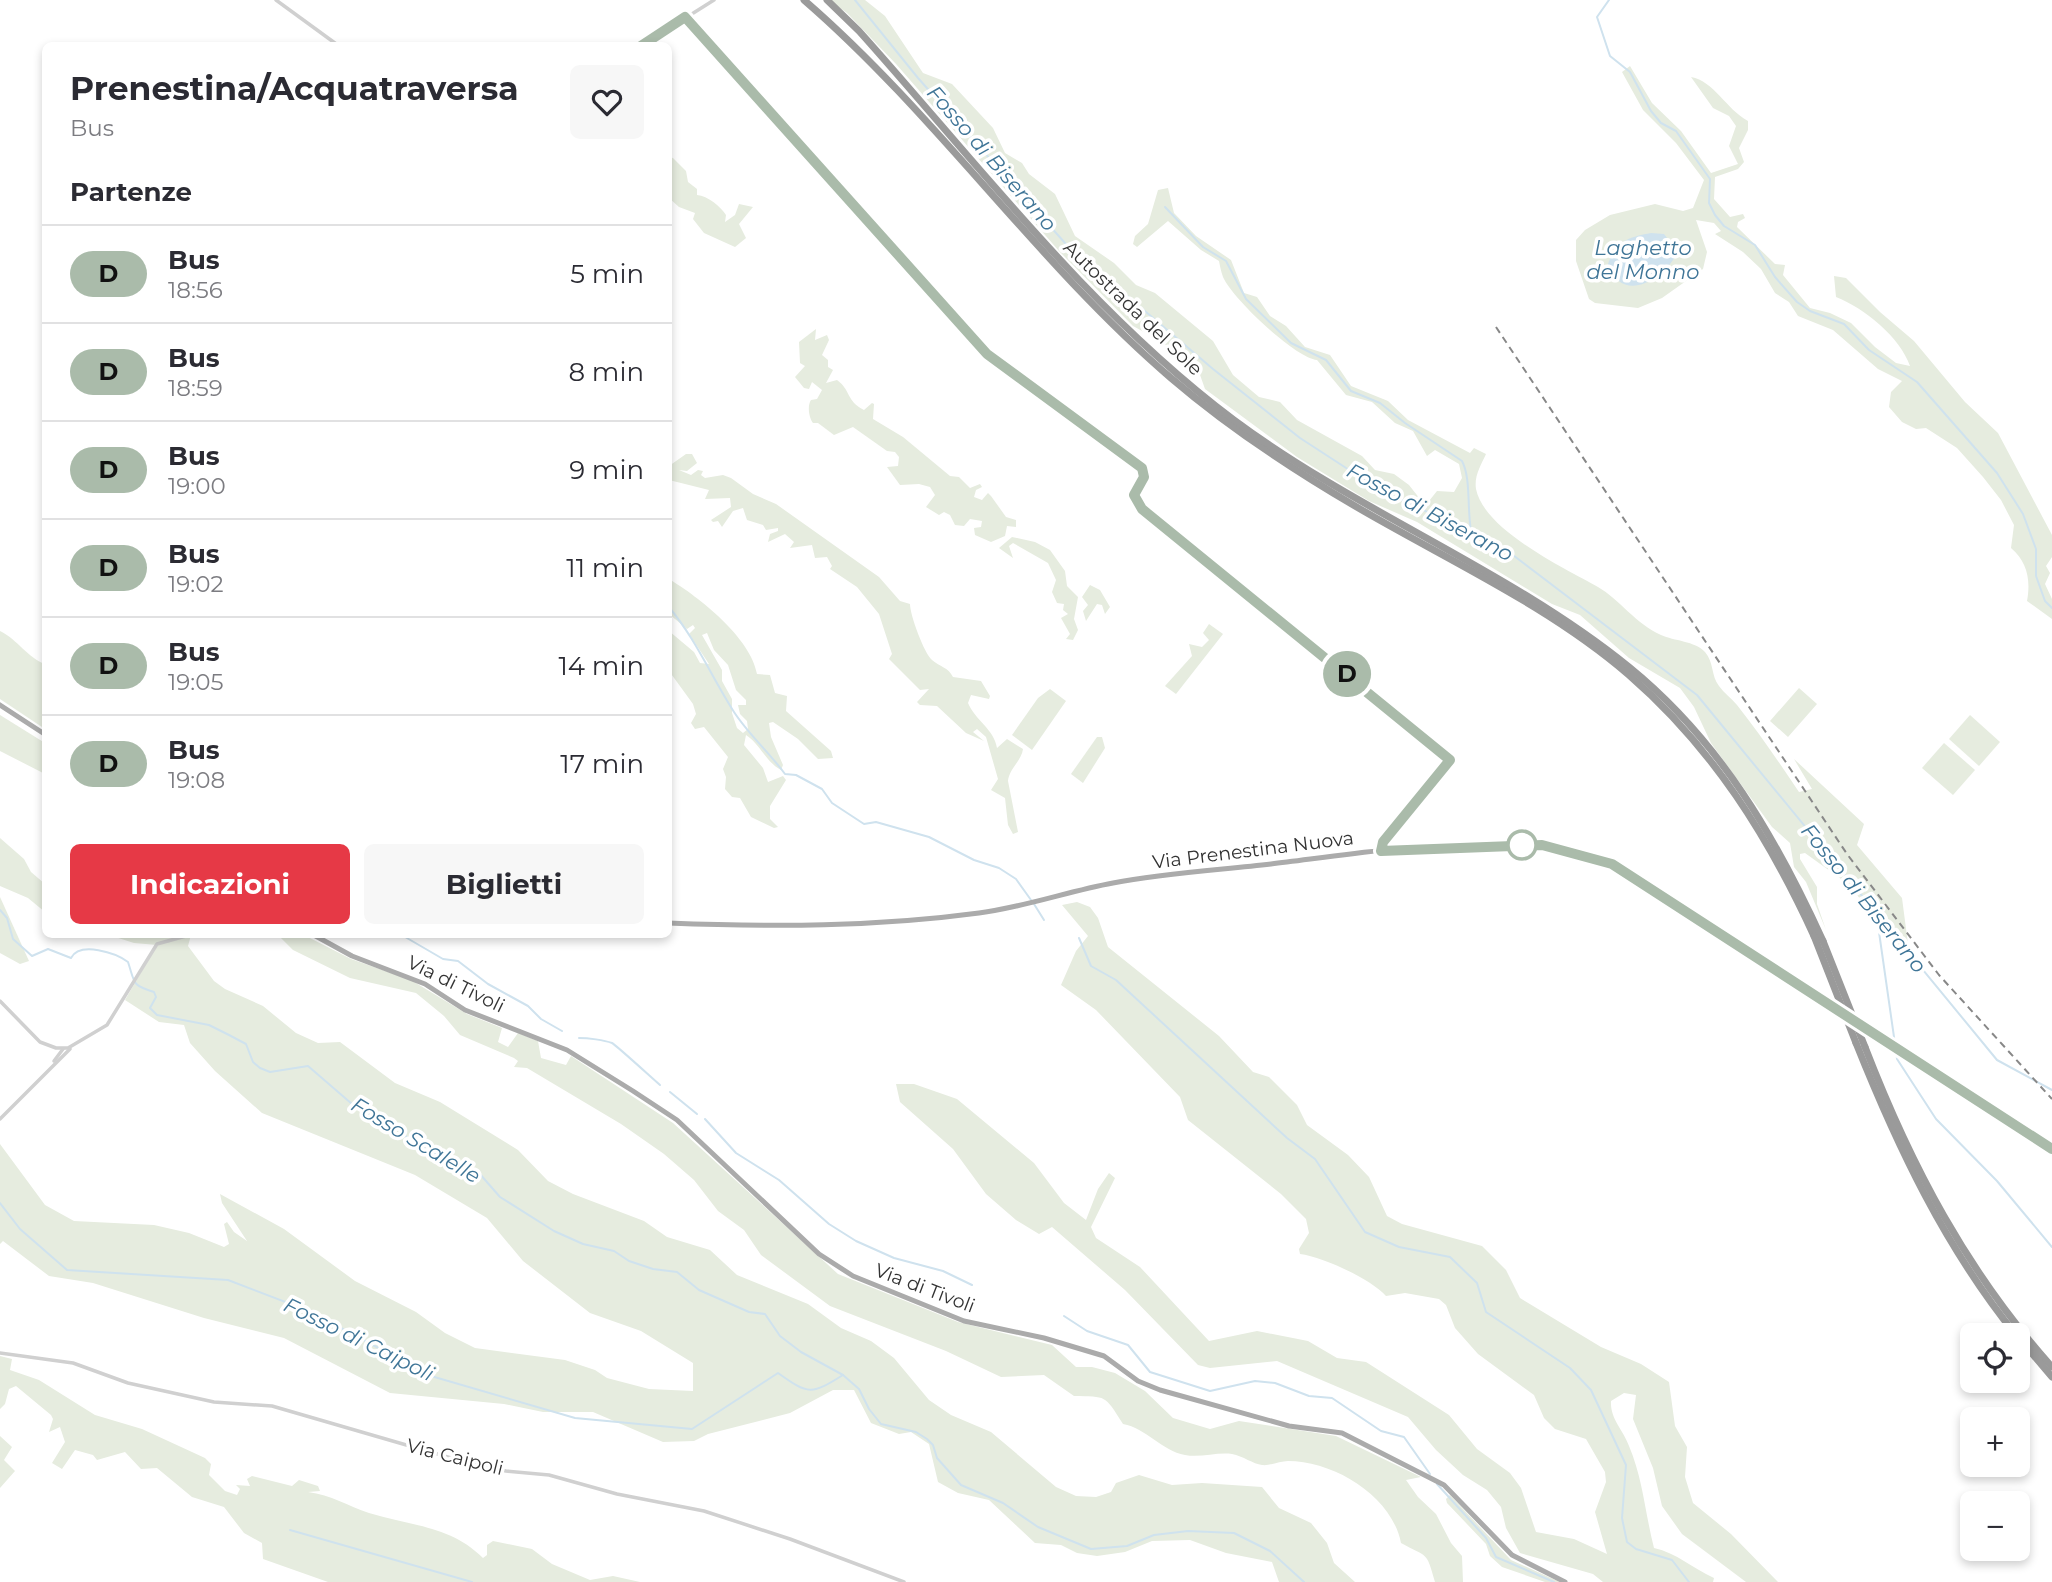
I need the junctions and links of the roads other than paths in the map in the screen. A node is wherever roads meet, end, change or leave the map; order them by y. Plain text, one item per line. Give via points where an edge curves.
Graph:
1 (276, 0) edge
2 (714, 0) edge
3 (804, 0) edge
4 (827, 0) edge
5 (334, 42) edge
6 (647, 42) edge
7 (0, 705) edge
8 (42, 732) edge
9 (672, 923) edge
10 (179, 938) edge
11 (319, 938) edge
12 (0, 1001) edge
13 (53, 1048) junction
14 (64, 1051) junction
15 (57, 1056) junction
16 (50, 1066) junction
17 (0, 1119) edge
18 (2052, 1149) edge
19 (2007, 1323) edge
20 (2030, 1351) edge
21 (0, 1353) edge
22 (2052, 1367) edge
23 (2052, 1377) edge
24 (904, 1582) edge
25 (1566, 1582) edge

1 - 5 street
2 - 6 street
3 - 19 highway, Autostrada del Sole, bridge via 884,75 1086,298 1171,379 1276,457 1539,611 1628,674 1689,734 1737,793 1785,873 1916,1182 1936,1220
4 - 22 highway, Autostrada del Sole, bridge via 1091,294 1177,374 1291,459 1553,612 1632,670 1710,749 1765,825 1823,941 1896,1123 1942,1217 1998,1303
7 - 8 main road
9 - 18 main road, Via Prenestina Nuova via 865,925 978,913 1130,880 1381,851 1542,845 1612,864
10 - 14 street via 157,944 105,1027
11 - 25 main road, Via di Tivoli via 352,956 421,982 463,1009 567,1050 633,1091 677,1120 819,1254 849,1274 964,1321 1099,1354 1160,1390 1286,1425 1342,1433 1443,1484 1510,1553
12 - 13 street via 37,1039
13 - 14 street
13 - 15 street
14 - 15 street
14 - 16 street
15 - 16 street
16 - 17 street
20 - 23 highway, Autostrada del Sole
21 - 24 street, Via Caipoli via 74,1363 130,1383 214,1402 273,1406 461,1461 696,1509

